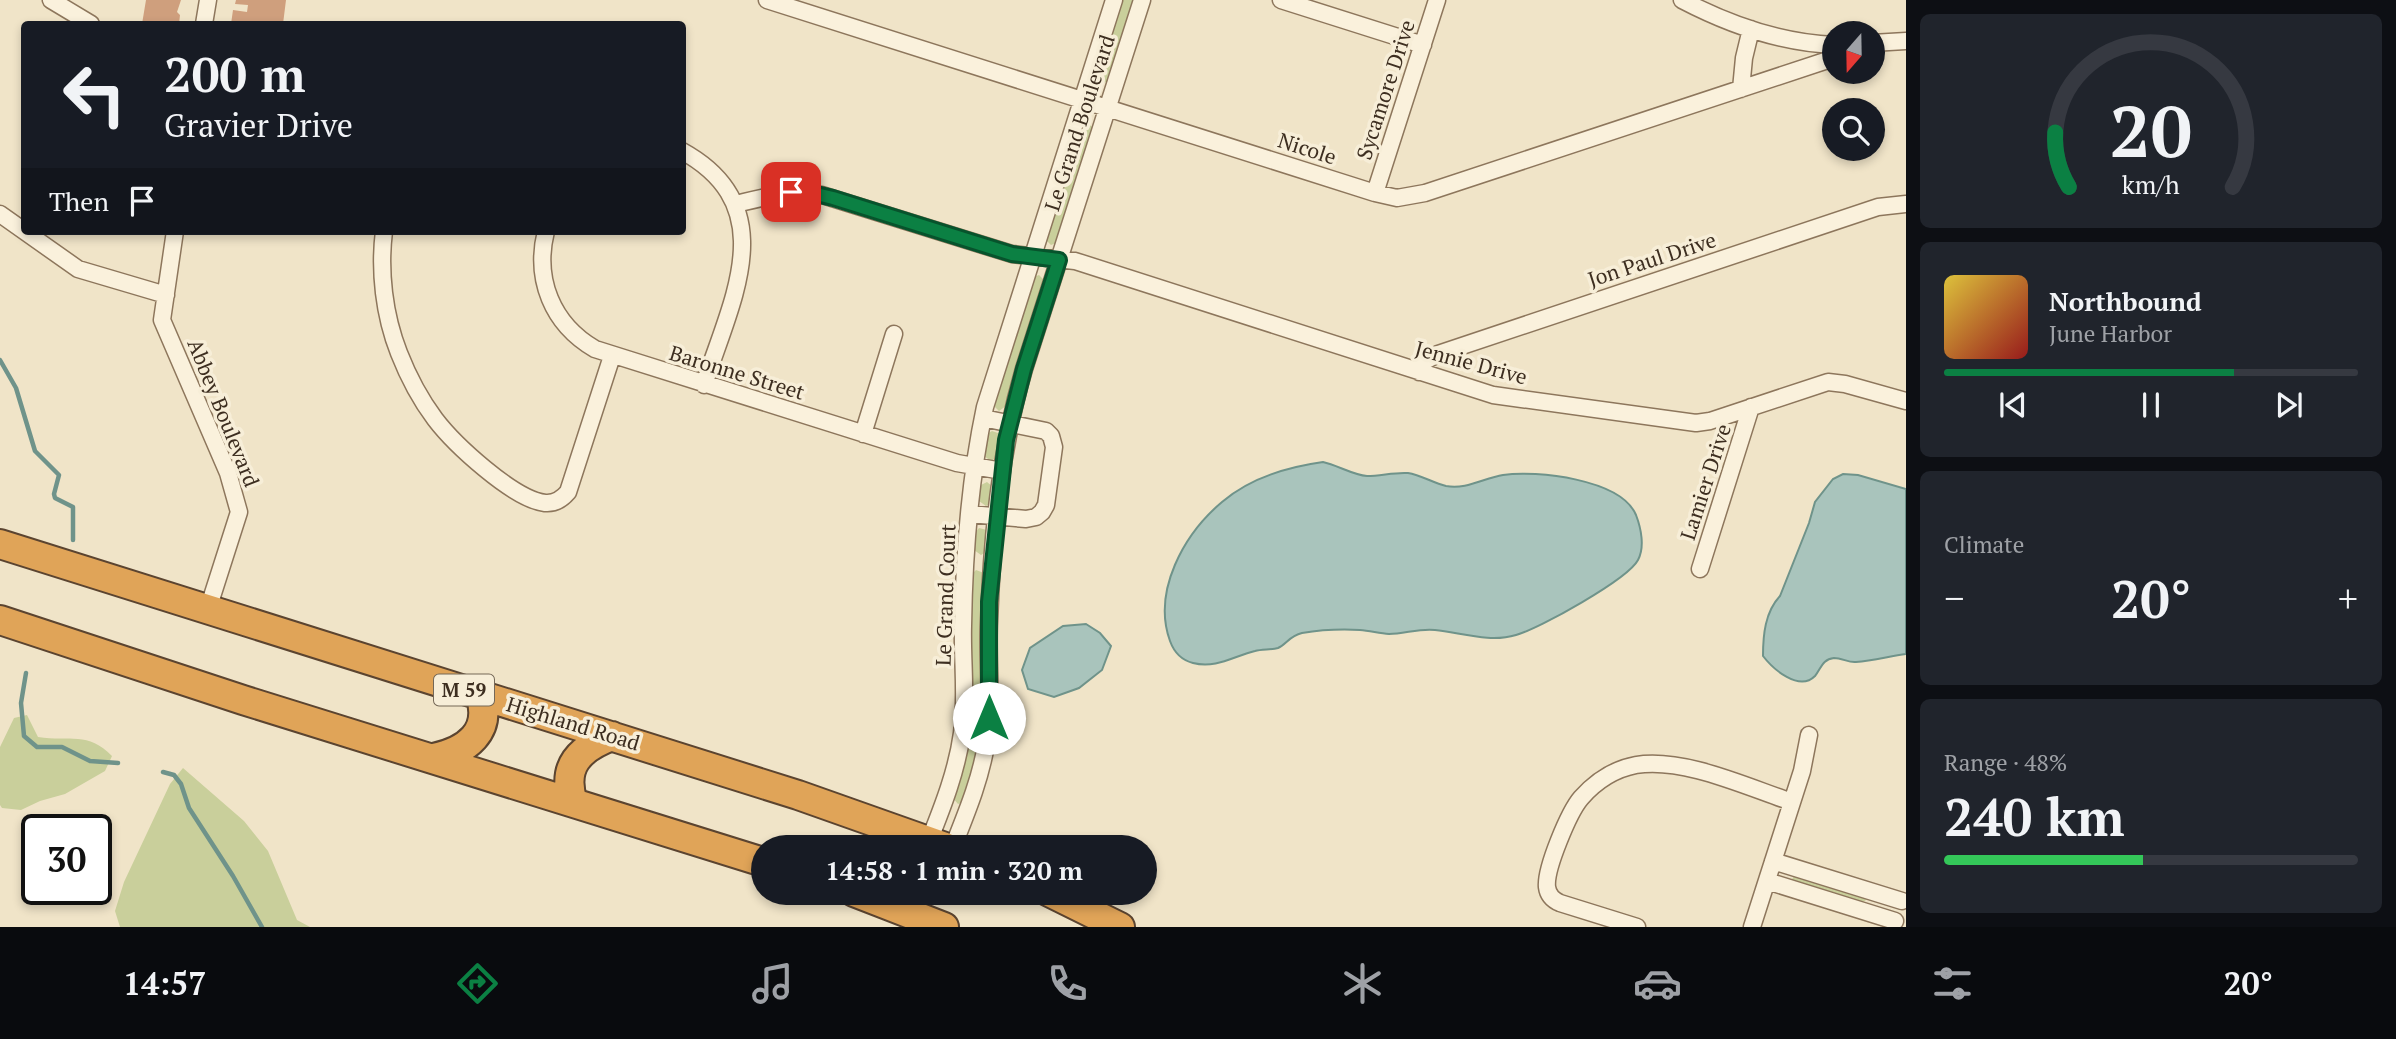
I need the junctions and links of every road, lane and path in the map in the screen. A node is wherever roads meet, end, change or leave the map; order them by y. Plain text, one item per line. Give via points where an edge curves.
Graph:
1 (51, 0) edge
2 (208, 0) edge
3 (767, 0) edge
4 (1114, 0) edge
5 (1142, 0) edge
6 (1281, 0) edge
7 (1437, 0) edge
8 (1682, 0) edge
9 (86, 21) edge
10 (204, 21) edge
11 (1751, 29) junction
12 (1906, 41) edge
13 (1885, 42) edge
14 (1822, 44) edge
15 (1423, 45) junction
16 (1822, 62) edge
17 (1741, 89) junction
18 (1082, 100) junction
19 (1107, 108) junction
20 (686, 154) edge
21 (1375, 193) junction
22 (736, 204) junction
23 (1906, 204) edge
24 (0, 214) edge
25 (21, 229) edge
26 (29, 235) edge
27 (174, 235) edge
28 (384, 235) edge
29 (545, 235) edge
30 (1032, 257) junction
31 (1059, 260) junction
32 (166, 295) junction
33 (894, 334) dead end
34 (612, 356) junction
35 (1419, 372) junction
36 (704, 385) junction
37 (1906, 401) edge
38 (1751, 407) junction
39 (983, 418) junction
40 (1009, 422) junction
41 (863, 434) junction
42 (975, 467) junction
43 (1002, 471) junction
44 (970, 514) junction
45 (996, 516) junction
46 (0, 544) edge
47 (1700, 569) dead end
48 (208, 609) junction
49 (0, 620) edge
50 (480, 695) junction
51 (1809, 735) dead end
52 (612, 736) junction
53 (433, 758) junction
54 (573, 802) junction
55 (1792, 802) junction
56 (913, 835) edge
57 (943, 835) edge
58 (947, 835) edge
59 (751, 858) edge
60 (1773, 861) junction
61 (1767, 881) junction
62 (1904, 894) edge
63 (884, 905) edge
64 (1076, 905) edge
65 (928, 924) edge
66 (1894, 924) edge
67 (1121, 927) edge
68 (1637, 927) edge
69 (1752, 927) edge

1 - 9 street
2 - 10 street
3 - 18 street, Nicole
4 - 18 street, Le Grand Boulevard
5 - 19 street, Le Grand Boulevard
6 - 15 street
7 - 15 street, Sycamore Drive
8 - 11 street
11 - 14 street
11 - 17 street
12 - 13 street
15 - 21 street, Sycamore Drive
16 - 17 street, Nicole
17 - 21 street, Nicole via 1417,195 1397,198
18 - 19 street, Nicole
18 - 30 street, Le Grand Boulevard
19 - 21 street, Nicole
19 - 31 street, Le Grand Boulevard
20 - 22 street via 713,172
22 - 30 street, Jennie Drive via 784,193 812,193
22 - 36 street via 742,226 742,263
23 - 35 street, Jon Paul Drive via 1878,207 1438,354 1424,361
24 - 25 street
26 - 32 street via 78,270
27 - 32 street, Abbey Boulevard
28 - 34 street via 388,317 415,388 457,445 520,492 544,503 568,492
29 - 34 street, Baronne Street via 542,276 555,311 582,341
30 - 31 street, Jennie Drive
30 - 39 street, Le Grand Court
31 - 35 street, Jennie Drive via 1075,261
31 - 40 street, Le Grand Court
32 - 48 street, Abbey Boulevard via 162,320 228,473 239,512
33 - 41 street
34 - 36 street, Baronne Street
35 - 38 street, Jennie Drive via 1504,397 1689,423
36 - 41 street, Baronne Street
37 - 38 street, Jennie Drive via 1828,382
38 - 47 street, Lamier Drive
39 - 40 street, Le Grand Court
39 - 42 street, Le Grand Court
40 - 43 street, Le Grand Court
40 - 45 street, Le Grand Court via 1046,431 1054,451 1042,512 1026,519
41 - 42 street, Baronne Street
42 - 43 street, Baronne Street
42 - 44 street, Le Grand Court
43 - 45 street, Le Grand Court
44 - 45 street, Le Grand Court
44 - 57 street, Le Grand Court via 963,600 962,732
45 - 58 street, Le Grand Court via 988,626 988,732 979,775
46 - 48 highway, Highland Road / M 59
48 - 50 highway, Highland Road / M 59
49 - 53 highway
50 - 52 highway, Highland Road / M 59
50 - 53 highway via 484,714 478,733 461,748
51 - 55 street
52 - 54 highway via 589,747 574,763 569,773
52 - 56 highway, Highland Road / M 59
53 - 54 highway
54 - 59 highway
55 - 60 street
55 - 68 street via 1666,763 1619,770 1591,788 1566,822 1547,890 1560,903
60 - 61 street
60 - 62 street
61 - 66 street
61 - 69 street
62 - 66 street
63 - 65 highway
64 - 67 highway

